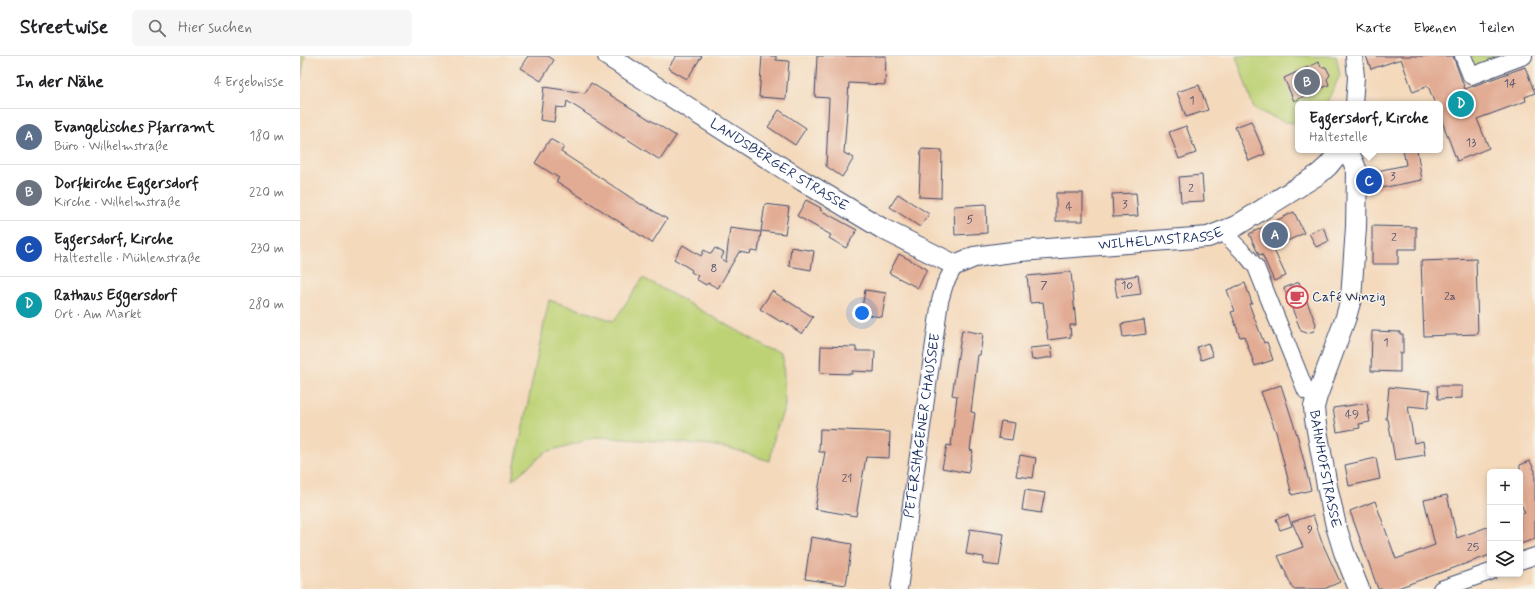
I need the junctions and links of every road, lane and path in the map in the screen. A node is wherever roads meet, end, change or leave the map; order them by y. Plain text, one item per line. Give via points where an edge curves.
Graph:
1 (608, 56) edge
2 (1354, 56) edge
3 (1463, 56) edge
4 (1528, 58) edge
5 (1354, 101) edge
6 (1339, 153) edge
7 (1345, 153) edge
8 (1223, 232) junction
9 (955, 265) junction
10 (1317, 396) junction
11 (1535, 556) edge
12 (1523, 560) edge
13 (1487, 573) edge
14 (899, 589) edge
15 (1360, 589) edge
16 (1441, 589) edge

1 - 9 main road, LANDSBERGER STRASSE via 883,229
2 - 5 street
3 - 4 street via 1468,81
6 - 8 main road, WILHELMSTRASSE via 1319,174
7 - 10 main road via 1352,159 1357,171 1351,299
8 - 9 main road, WILHELMSTRASSE via 1208,237 974,257
8 - 10 street, BAHNHOFSTRASSE via 1256,267 1306,391
9 - 14 street, PETERSHAGENER CHAUSSEE via 940,301
10 - 15 main road, BAHNHOFSTRASSE via 1314,407 1317,432 1336,526
11 - 12 street
13 - 16 street

